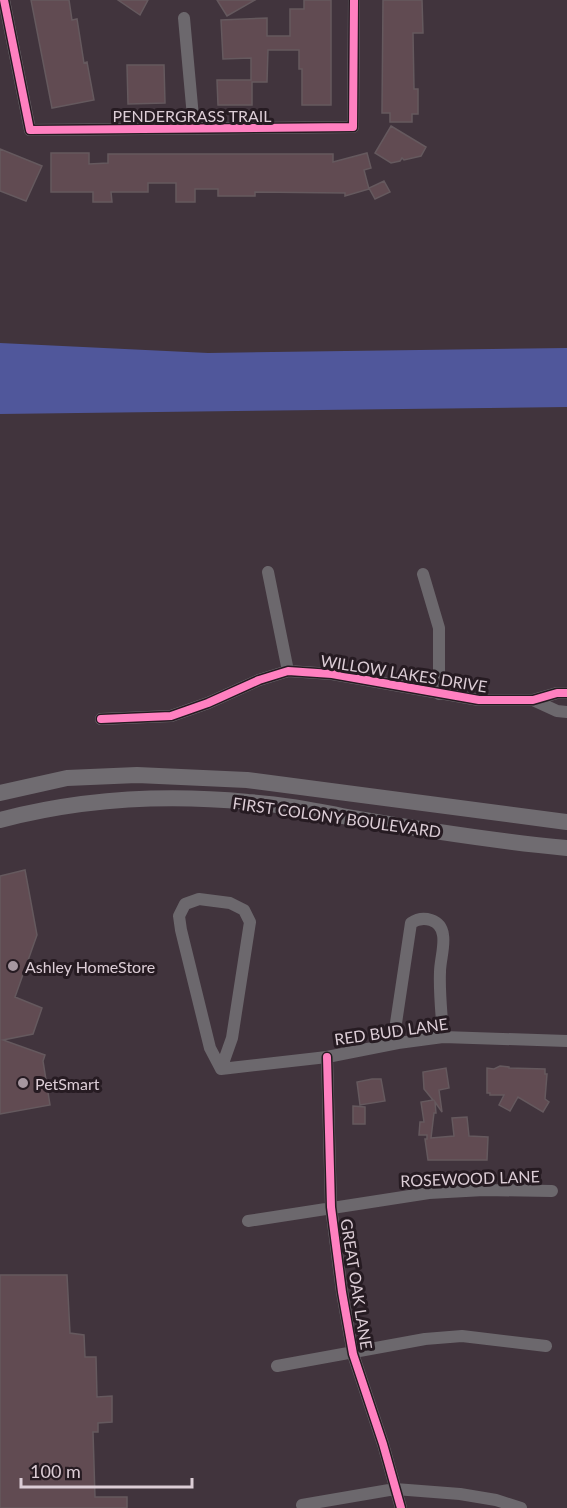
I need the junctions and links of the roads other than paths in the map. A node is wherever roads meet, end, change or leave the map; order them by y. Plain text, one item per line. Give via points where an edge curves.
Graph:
1 (3, 0) edge
2 (354, 0) edge
3 (184, 18) dead end
4 (194, 128) junction
5 (268, 572) dead end
6 (423, 574) dead end
7 (288, 671) junction
8 (567, 693) edge
9 (439, 694) junction
10 (533, 700) junction
11 (567, 712) edge
12 (101, 719) dead end
13 (5, 792) edge
14 (378, 796) junction
15 (19, 815) junction
16 (0, 820) edge
17 (375, 820) junction
18 (567, 822) edge
19 (567, 848) edge
20 (443, 1037) junction
21 (567, 1041) edge
22 (398, 1043) junction
23 (327, 1057) junction
24 (221, 1069) junction
25 (552, 1191) dead end
26 (331, 1207) junction
27 (248, 1221) dead end
28 (546, 1346) dead end
29 (353, 1354) junction
30 (277, 1366) dead end
31 (395, 1489) junction
32 (302, 1505) dead end
33 (401, 1508) edge
34 (521, 1508) edge

1 - 4 street, PENDERGRASS TRAIL via 30,130
2 - 4 street, PENDERGRASS TRAIL via 353,127
3 - 4 street
5 - 7 street
6 - 9 street via 439,628
7 - 9 street, WILLOW LAKES DRIVE via 332,674
7 - 12 street, WILLOW LAKES DRIVE via 171,716
8 - 10 street, WILLOW LAKES DRIVE
9 - 10 street, WILLOW LAKES DRIVE via 480,700
10 - 11 street, WILLOW LAKES DRIVE
13 - 14 main road, FIRST COLONY BOULEVARD via 67,778 136,775 247,780
13 - 15 main road
14 - 17 main road
14 - 18 main road, FIRST COLONY BOULEVARD
15 - 16 main road, FIRST COLONY BOULEVARD
15 - 17 main road, FIRST COLONY BOULEVARD via 101,802 175,798 250,802
17 - 19 main road, FIRST COLONY BOULEVARD
20 - 21 street, RED BUD LANE
20 - 22 street, RED BUD LANE
20 - 22 street via 443,935 440,926 424,918 411,923 396,1023
22 - 23 street, RED BUD LANE
23 - 24 street, RED BUD LANE
23 - 26 street, GREAT OAK LANE
24 - 24 street via 232,1038 250,922 244,910 230,903 199,899 185,904 179,916 210,1047
25 - 26 street, ROSEWOOD LANE via 429,1193
26 - 27 street, ROSEWOOD LANE
26 - 29 street, GREAT OAK LANE
28 - 29 street via 462,1336 425,1339
29 - 30 street
29 - 31 street, GREAT OAK LANE
31 - 32 street
31 - 33 street, GREAT OAK LANE
31 - 34 street via 460,1494

